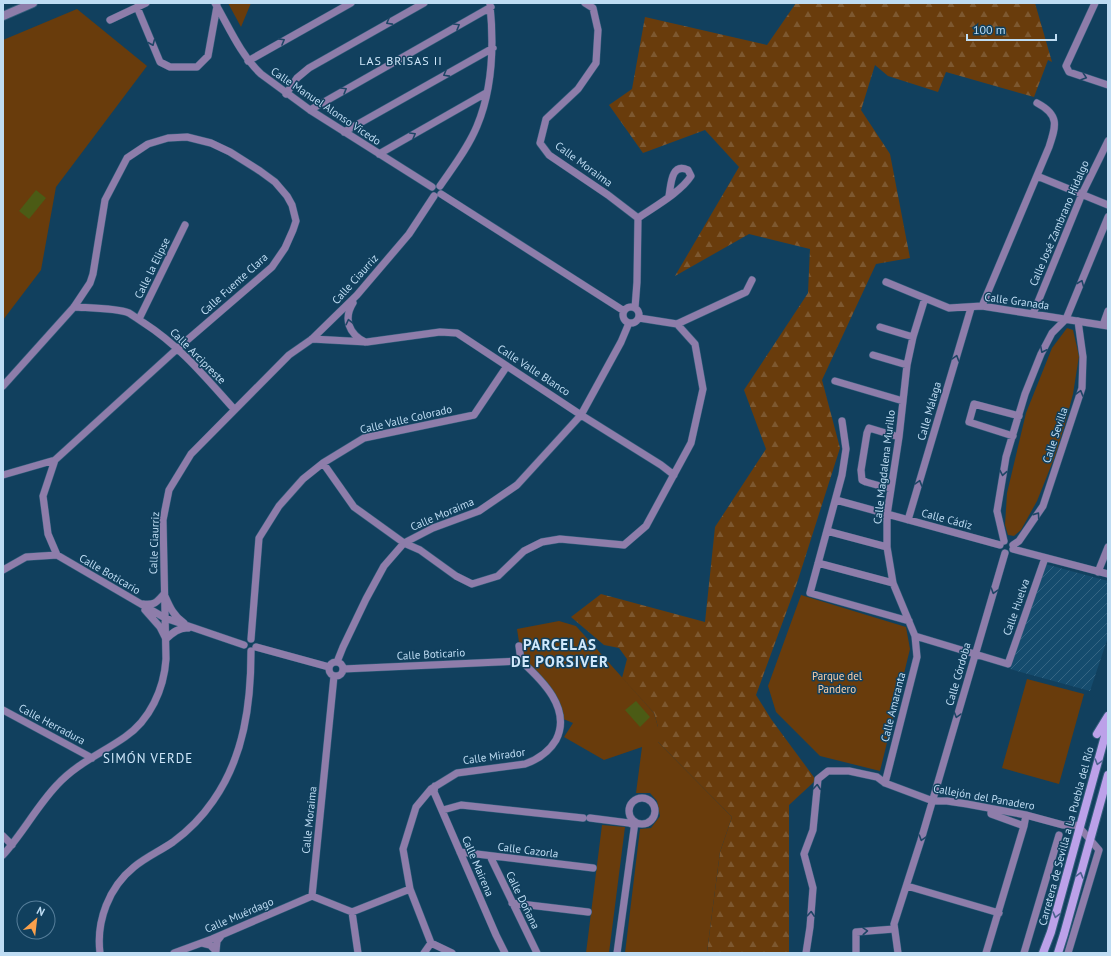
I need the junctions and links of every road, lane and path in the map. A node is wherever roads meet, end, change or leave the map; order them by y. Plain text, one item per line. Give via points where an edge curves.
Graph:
1 (33, 3) edge
2 (146, 3) edge
3 (351, 3) edge
4 (424, 3) edge
5 (585, 3) edge
6 (1095, 3) edge
7 (216, 4) edge
8 (490, 5) edge
9 (137, 7) junction
10 (3, 16) edge
11 (110, 20) dead end
12 (493, 48) junction
13 (248, 61) junction
14 (1107, 82) edge
15 (486, 93) junction
16 (286, 94) junction
17 (1037, 103) dead end
18 (310, 110) junction
19 (344, 132) junction
20 (1108, 141) edge
21 (379, 154) junction
22 (1037, 176) junction
23 (440, 186) junction
24 (432, 187) junction
25 (441, 194) junction
26 (1082, 194) junction
27 (434, 196) junction
28 (669, 196) dead end
29 (1108, 205) edge
30 (1108, 217) edge
31 (638, 218) junction
32 (185, 225) dead end
33 (752, 280) dead end
34 (886, 282) dead end
35 (357, 295) junction
36 (925, 298) junction
37 (982, 306) junction
38 (74, 308) junction
39 (635, 308) junction
40 (971, 308) junction
41 (624, 311) junction
42 (1108, 311) edge
43 (1033, 314) junction
44 (639, 318) junction
45 (139, 319) junction
46 (1066, 319) junction
47 (1078, 321) junction
48 (629, 323) junction
49 (677, 324) junction
50 (1105, 325) edge
51 (880, 327) dead end
52 (913, 338) junction
53 (312, 339) junction
54 (367, 342) junction
55 (178, 348) junction
56 (873, 355) dead end
57 (907, 365) junction
58 (507, 366) junction
59 (835, 381) dead end
60 (3, 386) edge
61 (903, 401) junction
62 (234, 409) junction
63 (581, 414) junction
64 (1019, 416) junction
65 (842, 421) dead end
66 (1013, 436) junction
67 (899, 437) junction
68 (55, 460) junction
69 (324, 463) junction
70 (3, 475) edge
71 (674, 475) junction
72 (891, 489) junction
73 (836, 500) junction
74 (887, 514) junction
75 (908, 520) junction
76 (826, 531) junction
77 (404, 543) junction
78 (1002, 543) junction
79 (886, 547) junction
80 (1013, 547) junction
81 (1108, 547) edge
82 (1005, 553) junction
83 (57, 555) junction
84 (1045, 558) junction
85 (818, 562) junction
86 (3, 570) edge
87 (1098, 572) junction
88 (1108, 574) edge
89 (893, 583) junction
90 (164, 594) junction
91 (141, 604) junction
92 (165, 618) junction
93 (909, 621) junction
94 (192, 628) junction
95 (915, 636) junction
96 (166, 639) junction
97 (251, 639) junction
98 (244, 645) junction
99 (519, 646) dead end
100 (254, 649) junction
101 (975, 654) junction
102 (521, 661) junction
103 (337, 662) junction
104 (329, 667) junction
105 (343, 669) junction
106 (334, 676) junction
107 (3, 710) edge
108 (1108, 716) edge
109 (1108, 725) edge
110 (1097, 734) dead end
111 (92, 758) junction
112 (1108, 776) edge
113 (886, 783) junction
114 (435, 786) junction
115 (932, 801) junction
116 (991, 809) junction
117 (443, 810) junction
118 (1026, 815) junction
119 (1024, 826) junction
120 (1080, 827) junction
121 (1059, 835) dead end
122 (3, 836) edge
123 (1090, 840) junction
124 (12, 846) junction
125 (460, 852) junction
126 (3, 855) edge
127 (490, 856) junction
128 (593, 868) dead end
129 (907, 886) junction
130 (410, 889) junction
131 (312, 896) junction
132 (512, 902) junction
133 (352, 912) junction
134 (588, 912) dead end
135 (999, 913) junction
136 (894, 929) junction
137 (213, 943) edge
138 (431, 943) junction
139 (100, 953) edge
140 (174, 953) edge
141 (358, 953) edge
142 (424, 953) edge
143 (452, 953) edge
144 (505, 953) edge
145 (537, 953) edge
146 (617, 953) edge
147 (806, 953) edge
148 (856, 953) edge
149 (898, 953) edge
150 (986, 953) edge
151 (1024, 953) edge
152 (1044, 953) edge
153 (1058, 953) edge
154 (1068, 953) edge

1 - 10 street
2 - 9 street
13 -> 3 street
4 -> 16 street via 309,68 297,78
5 - 31 street, Calle Moraima via 593,8 598,30 596,63 578,89 546,119 540,142 549,154
6 -> 14 street via 1066,66 1069,72
9 -> 7 street via 160,62 170,66 197,67 208,56
7 - 13 street, Calle Manuel Alonso Vicedo
8 - 12 street
18 -> 8 street
9 - 11 street
12 - 15 street
12 -> 19 street
13 - 16 street, Calle Manuel Alonso Vicedo
21 -> 15 street
15 - 23 street via 474,132
16 - 18 street, Calle Manuel Alonso Vicedo
17 - 22 street via 1051,113 1055,128
18 - 19 street, Calle Manuel Alonso Vicedo
19 - 21 street, Calle Manuel Alonso Vicedo
20 - 26 street, Calle José Zambrano Hidalgo
21 - 24 street, Calle Manuel Alonso Vicedo
22 - 26 street
22 - 37 street
23 - 24 street
23 - 25 street
24 - 27 street via 431,193
25 - 27 street
25 - 41 street
26 - 29 street
26 - 43 street, Calle José Zambrano Hidalgo
27 - 35 street, Calle Ciaurriz via 409,234
28 - 31 street
46 -> 30 street
31 - 39 street
32 - 45 street, Calle la Elipse
33 - 49 street via 746,292
34 - 36 street, Calle Granada
35 - 53 street, Calle Ciaurriz
54 -> 35 street via 358,338 350,328 347,318 348,310
36 - 40 street, Calle Granada via 949,308
36 - 52 street, Calle Magdalena Murillo
37 - 40 street, Calle Granada
37 - 43 street, Calle Granada
38 - 45 street, Calle Arcipreste via 128,312
38 - 55 street, Calle Fuente Clara via 90,283 105,200 127,158 148,144 168,138 187,137 211,143 230,152 275,182 290,200 296,221 285,248 272,267
38 - 60 street, Calle Fuente Clara
39 - 41 street
39 - 44 street
75 -> 40 street, Calle Málaga
41 - 48 street via 624,319
42 - 50 street
43 - 46 street, Calle Granada
44 - 48 street via 636,322
44 - 49 street
45 - 55 street, Calle Arcipreste
46 - 47 street, Calle Granada
46 -> 64 street via 1052,333 1041,354
47 - 50 street, Calle Granada
80 -> 47 street, Calle Sevilla via 1043,506 1082,388 1083,357
48 - 63 street, Calle Moraima
49 - 71 street via 695,344 703,389 692,443
51 - 52 street
52 - 57 street, Calle Magdalena Murillo
53 - 54 street, Calle Valle Blanco
53 - 62 street, Calle Ciaurriz via 288,355
54 - 58 street, Calle Valle Blanco via 440,332 457,333
55 - 62 street, Calle Arcipreste
55 - 68 street, Calle Fuente Clara
56 - 57 street
57 - 61 street, Calle Magdalena Murillo
58 - 63 street, Calle Valle Blanco
58 - 69 street, Calle Valle Colorado via 474,415 364,438
59 - 61 street
61 - 67 street, Calle Magdalena Murillo
62 - 90 street, Calle Ciaurriz via 191,454 169,490 163,520
63 - 71 street, Calle Valle Blanco
63 - 77 street, Calle Moraima via 517,485 478,511 433,528
64 - 66 street
64 - 66 street via 974,404 968,422
65 - 73 street via 846,449
66 -> 78 street via 1006,457 997,511
67 - 72 street, Calle Magdalena Murillo
67 - 72 street via 869,428 861,470 862,480
68 - 70 street, Calle Fuente Clara
68 - 83 street via 43,496 48,534
69 - 77 street via 354,508
69 - 97 street, Calle Valle Colorado via 303,479 279,506 259,538
71 - 77 street via 646,526 624,545 560,539 542,542 524,551 498,576 472,584 456,576 420,550
72 - 74 street, Calle Magdalena Murillo
73 - 74 street, Calle Cádiz
73 - 76 street
74 - 75 street, Calle Cádiz
74 - 79 street, Calle Magdalena Murillo
75 - 78 street, Calle Cádiz
76 - 79 street
76 - 85 street
77 - 103 street, Calle Moraima via 380,572
78 - 80 street via 1008,540
78 - 82 street via 1002,552
79 - 89 street, Calle Magdalena Murillo
80 - 82 street
80 - 84 street
81 - 87 street
82 -> 101 street, Calle Córdoba
83 - 86 street via 26,557
83 - 91 street, Calle Boticario
84 - 87 street
84 - 101 street, Calle Huelva via 1008,664
85 - 89 street
85 - 93 street via 810,593
87 - 88 street
89 - 93 street, Calle Magdalena Murillo
90 - 91 street via 151,605
90 - 92 street, Calle Ciaurriz
90 - 94 street via 172,612
91 - 92 street, Calle Boticario
91 - 96 street via 160,627
92 - 94 street, Calle Boticario
92 - 96 street, Calle Ciaurriz
93 - 95 street, Calle Magdalena Murillo
94 - 96 street via 183,628
94 - 98 street, Calle Boticario
95 - 101 street
95 - 113 street, Calle Amaranta via 917,657
96 - 111 street, Calle Ciaurriz via 165,674 146,715 126,736
97 - 98 street
97 - 100 street via 256,642
98 - 100 street via 246,649
99 - 102 street
100 - 104 street
100 - 139 street via 244,732 226,781 187,831 134,867 116,887 101,920
101 -> 115 street, Calle Córdoba
102 - 105 street, Calle Boticario
102 - 114 street, Calle Mirador via 536,674 557,704 561,727 553,746 536,760 525,764 457,772
103 - 104 street via 333,662
103 - 105 street
104 - 106 street via 330,674
105 - 106 street via 341,674
106 - 131 street, Calle Moraima
107 - 111 street, Calle Herradura
108 - 110 main road
109 -> 120 main road, Carretera de Sevilla a La Puebla del Río
111 - 124 street, Calle Ciaurriz via 68,774 47,796
112 - 123 main road
113 - 115 street, Callejón del Panadero
147 -> 113 street, Callejón del Panadero via 813,888 804,854 813,830 818,779 828,771 849,771 876,777
114 - 117 street, Calle Mairena via 434,792
114 - 130 street, Calle Mirador via 416,807 404,849
115 - 116 street, Callejón del Panadero via 947,801
115 -> 129 street, Calle Córdoba
116 - 118 street, Callejón del Panadero
116 - 119 street via 991,814
117 - 125 street, Calle Mairena
117 - 146 street via 461,805 635,824
118 - 119 street
118 - 120 street, Callejón del Panadero
119 - 135 street
120 - 123 street
120 -> 152 main road, Carretera de Sevilla a La Puebla del Río
121 - 151 street
122 - 124 street
153 -> 123 main road
123 - 154 street via 1099,850
124 - 126 street, Calle Ciaurriz
125 - 127 street, Calle Cazorla
125 - 144 street, Calle Mairena
127 - 128 street, Calle Cazorla
127 - 132 street, Calle Doñana
129 - 135 street
129 - 136 street, Calle Córdoba
130 - 133 street
130 - 138 street, Calle Mirador
131 - 133 street
131 - 137 street, Calle Muérdago
132 - 134 street
132 - 145 street, Calle Doñana
133 - 141 street
135 - 150 street
148 -> 136 street via 856,932
136 - 149 street
137 - 140 street, Calle Muérdago
138 - 142 street
138 - 143 street

